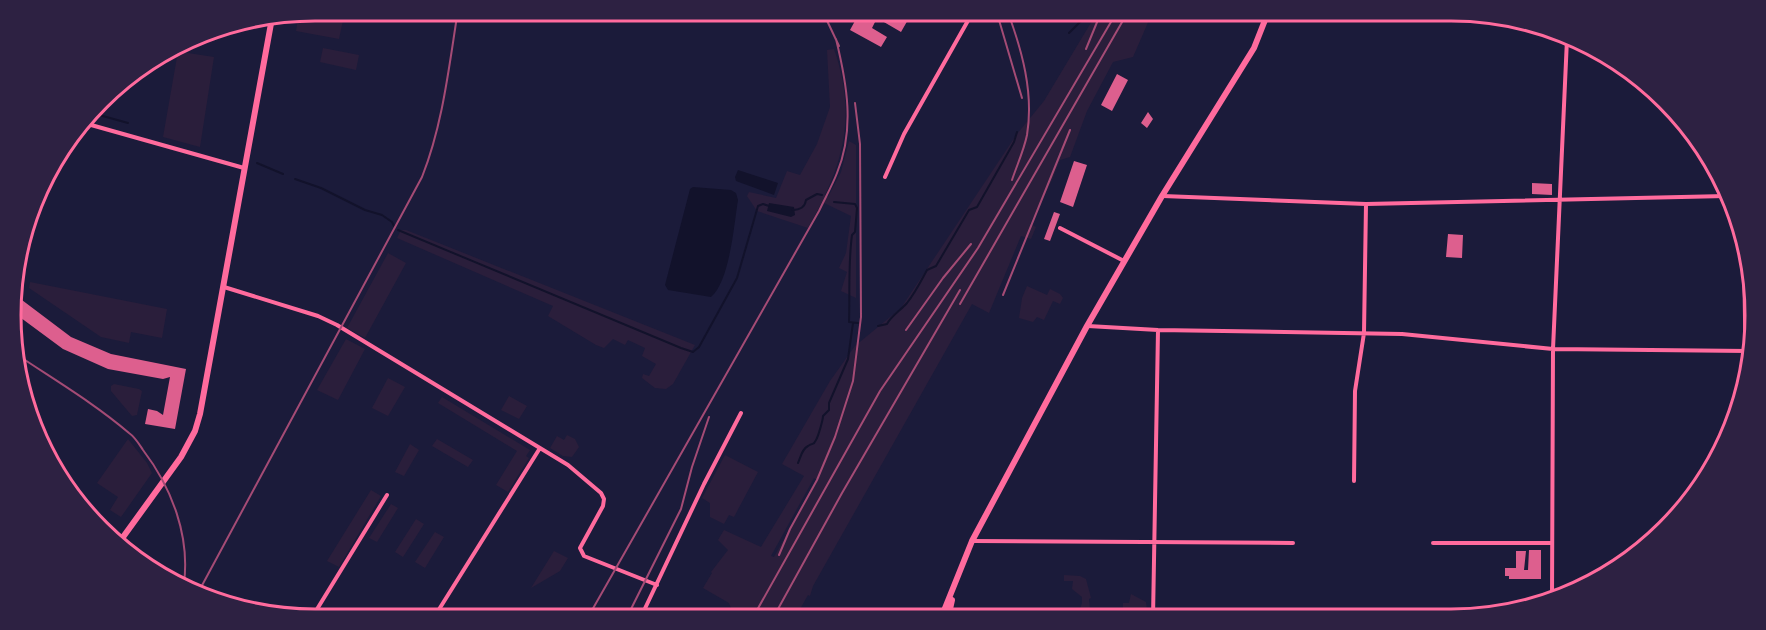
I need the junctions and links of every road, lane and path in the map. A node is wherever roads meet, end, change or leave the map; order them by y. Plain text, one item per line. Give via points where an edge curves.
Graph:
1 (968, 21) edge
2 (1265, 21) edge
3 (271, 25) edge
4 (1567, 44) edge
5 (91, 125) edge
6 (244, 168) junction
7 (885, 177) dead end
8 (1162, 196) junction
9 (1720, 196) edge
10 (1559, 201) junction
11 (1366, 204) junction
12 (1060, 228) dead end
13 (1124, 261) junction
14 (224, 286) junction
15 (1087, 326) junction
16 (1158, 330) junction
17 (1364, 333) junction
18 (1553, 349) junction
19 (1742, 351) edge
20 (741, 413) dead end
21 (540, 448) junction
22 (1354, 481) dead end
23 (387, 495) dead end
24 (123, 537) edge
25 (972, 541) junction
26 (1155, 543) junction
27 (1293, 543) dead end
28 (1433, 543) dead end
29 (1552, 543) junction
30 (957, 582) junction
31 (657, 585) junction
32 (1552, 591) edge
33 (317, 609) edge
34 (439, 609) edge
35 (645, 609) edge
36 (945, 609) edge
37 (950, 609) edge
38 (1153, 609) edge

1 - 7 street via 904,134
2 - 8 main road via 1254,48
3 - 6 main road
4 - 10 street
5 - 6 street
6 - 14 main road
8 - 11 street
8 - 13 main road
9 - 10 street
10 - 11 street
10 - 18 street
11 - 17 street
12 - 13 street
13 - 15 main road
14 - 21 street via 337,325
14 - 24 main road via 195,431
15 - 16 street
15 - 25 main road
16 - 17 street
16 - 26 street
17 - 18 street
17 - 22 street via 1355,390
18 - 19 street
18 - 29 street
20 - 31 street
21 - 31 street via 568,465 604,499 580,548 584,556
21 - 34 street
23 - 33 street
25 - 26 street
25 - 30 main road
26 - 27 street
26 - 38 street
28 - 29 street
29 - 32 street
30 - 36 main road
30 - 37 main road
31 - 35 street

